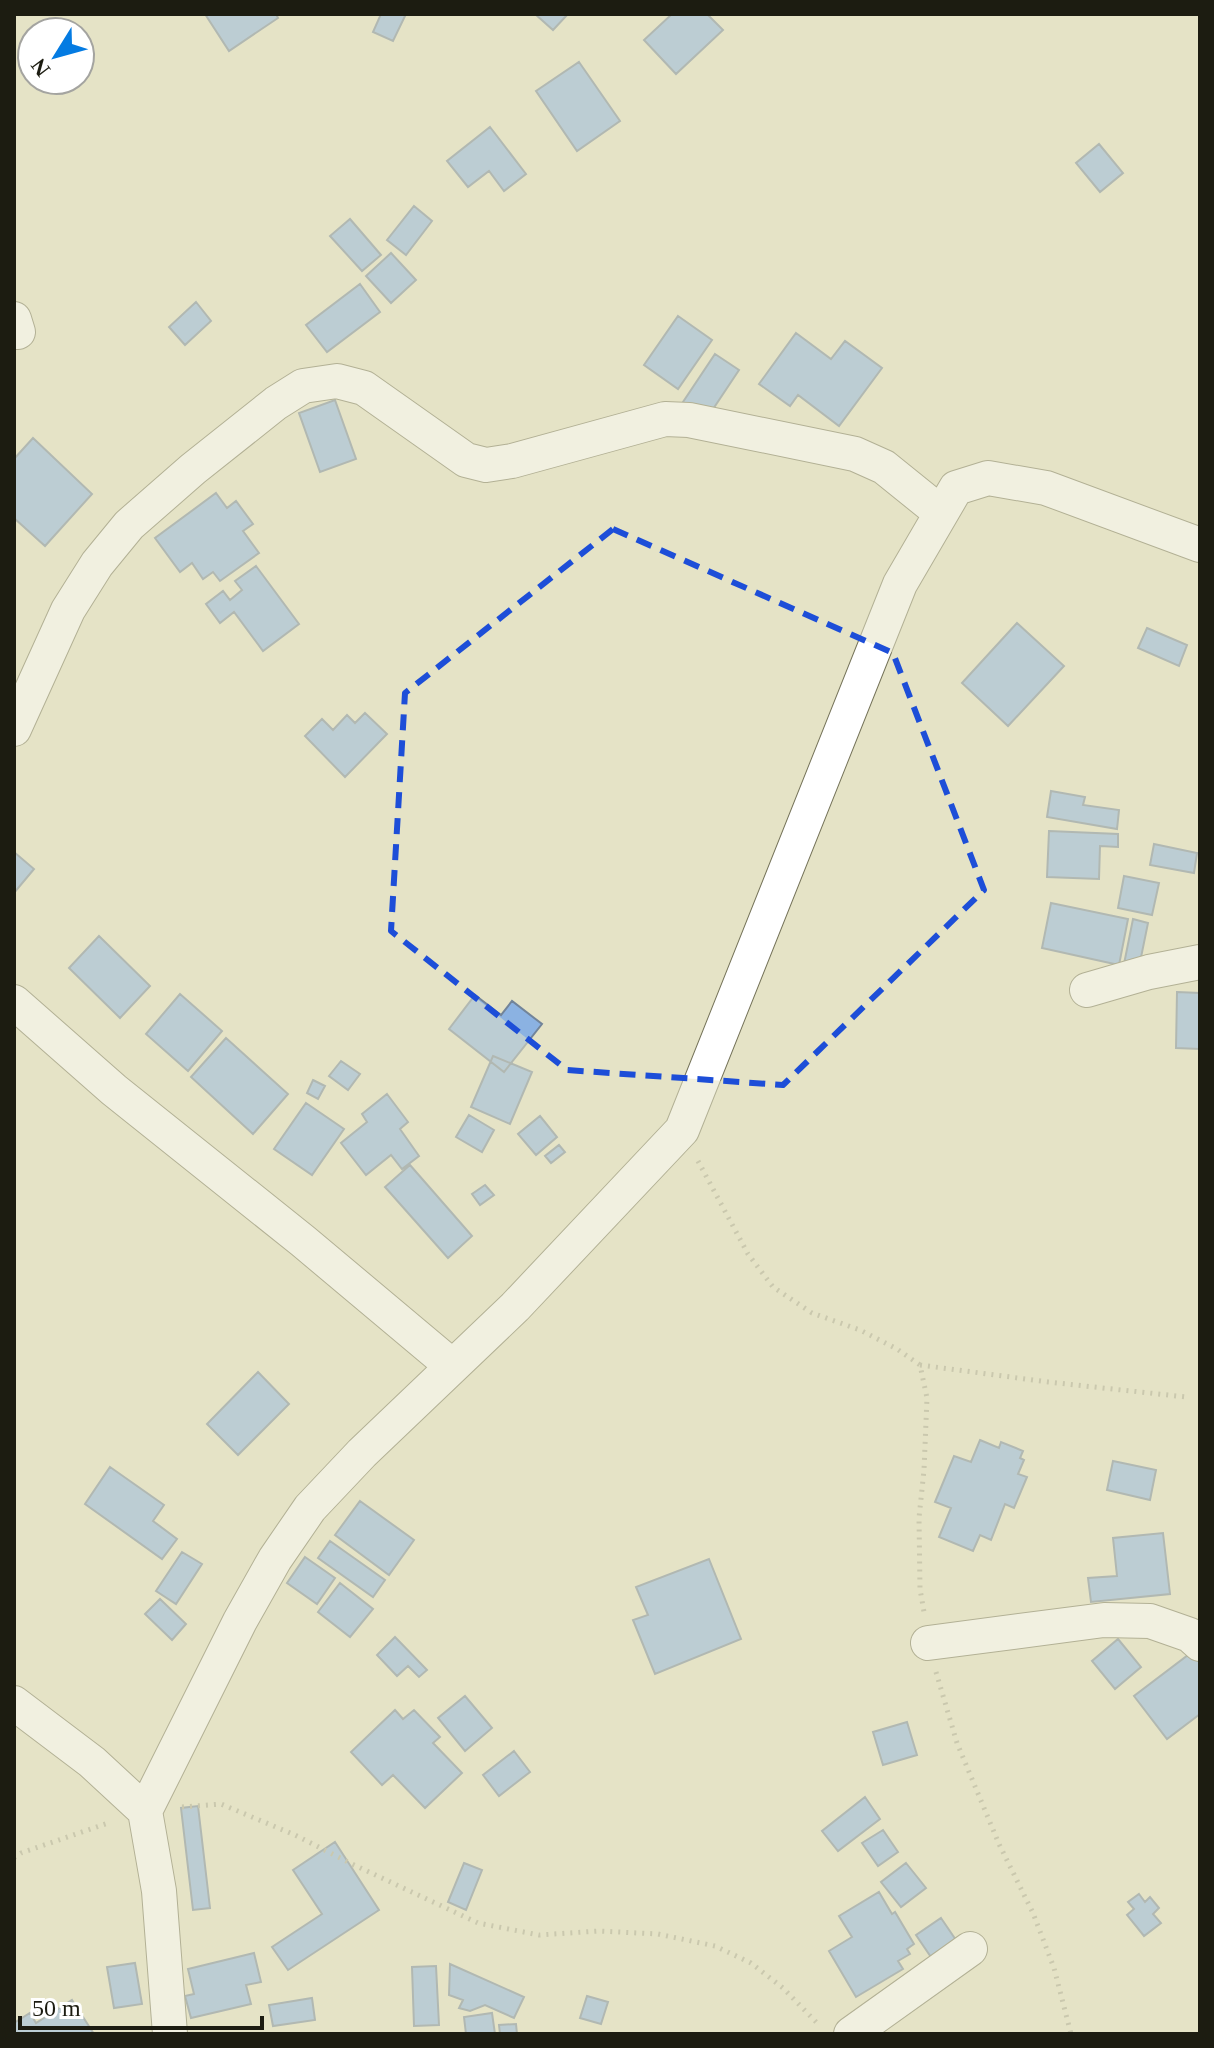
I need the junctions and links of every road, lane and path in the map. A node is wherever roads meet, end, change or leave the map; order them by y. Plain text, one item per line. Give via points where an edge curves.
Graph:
1 (941, 513) junction
2 (1200, 545) edge
3 (14, 729) edge
4 (1200, 962) edge
5 (1087, 990) dead end
6 (14, 1002) edge
7 (682, 1130) junction
8 (920, 1365) junction
9 (452, 1366) junction
10 (1186, 1397) dead end
11 (928, 1643) junction
12 (1200, 1644) edge
13 (14, 1703) edge
14 (145, 1811) junction
15 (14, 1858) edge
16 (970, 1949) dead end
17 (170, 2034) edge
18 (827, 2034) edge
19 (851, 2034) edge
20 (1071, 2034) edge

1 - 2 street via 956,488 988,478 1046,488
1 - 3 street via 884,467 855,454 704,423 665,419 486,465 466,460 364,388 337,381 303,386 129,525 68,610
1 - 7 street via 900,584
4 - 5 street
6 - 9 street
7 - 8 path via 748,1254 773,1287 812,1313 860,1330
7 - 9 street
8 - 10 path
8 - 11 path via 927,1398 920,1589
9 - 14 street via 310,1508 240,1621
11 - 12 street via 1104,1620 1150,1621
11 - 20 path via 957,1743 1033,1913
13 - 14 street via 92,1762
14 - 15 path
14 - 17 street via 159,1891
14 - 18 path via 221,1804 478,1923 539,1935 658,1934 715,1946 751,1963 783,1988
16 - 19 street

